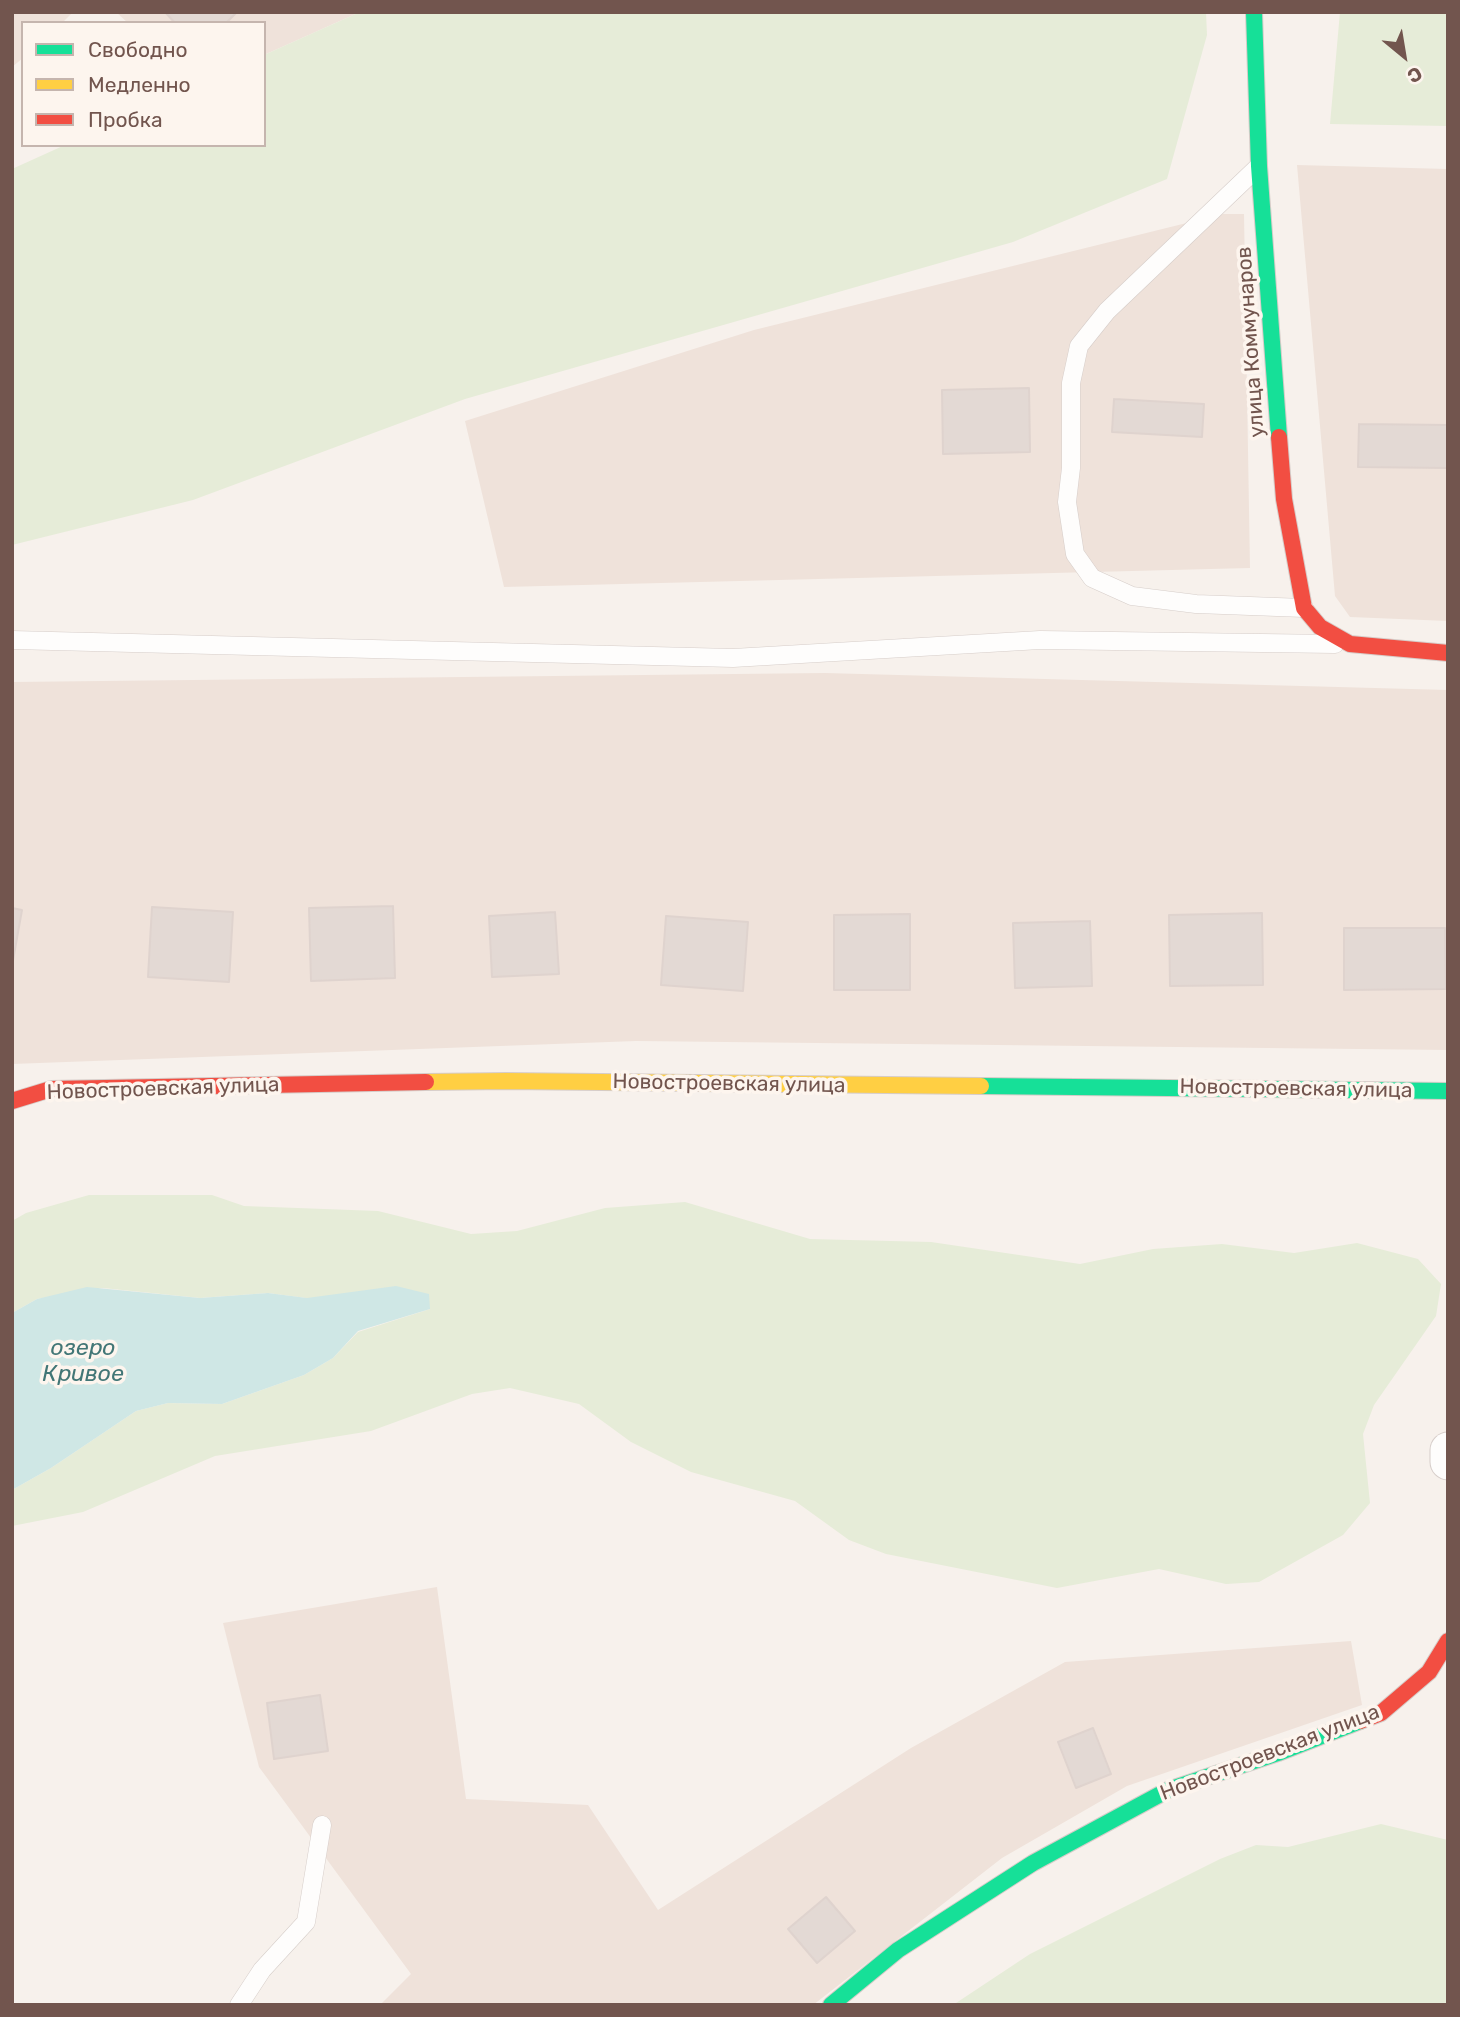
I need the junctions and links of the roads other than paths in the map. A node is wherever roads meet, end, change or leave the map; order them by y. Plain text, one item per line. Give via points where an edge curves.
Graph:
1 (1254, 12) edge
2 (1259, 166) junction
3 (1304, 608) junction
4 (12, 640) edge
5 (1350, 644) junction
6 (1448, 653) edge
7 (1448, 1091) edge
8 (12, 1101) edge
9 (1448, 1450) edge
10 (1448, 1462) edge
11 (1448, 1641) edge
12 (323, 1825) dead end
13 (239, 2005) edge
14 (831, 2005) edge

1 - 2 street, улица Коммунаров
2 - 3 street, улица Коммунаров via 1284,499
2 - 3 lane via 1107,311 1079,346 1071,383 1067,502 1075,554 1092,578 1132,596 1196,604
3 - 5 street via 1320,627
4 - 5 lane via 733,658 1040,640
5 - 6 street
7 - 8 street, Новостроевская улица via 506,1081 51,1089
9 - 10 street
11 - 14 street, Новостроевская улица via 1429,1672 1381,1713 1168,1790 1033,1863 898,1950
12 - 13 lane via 306,1922 262,1970

